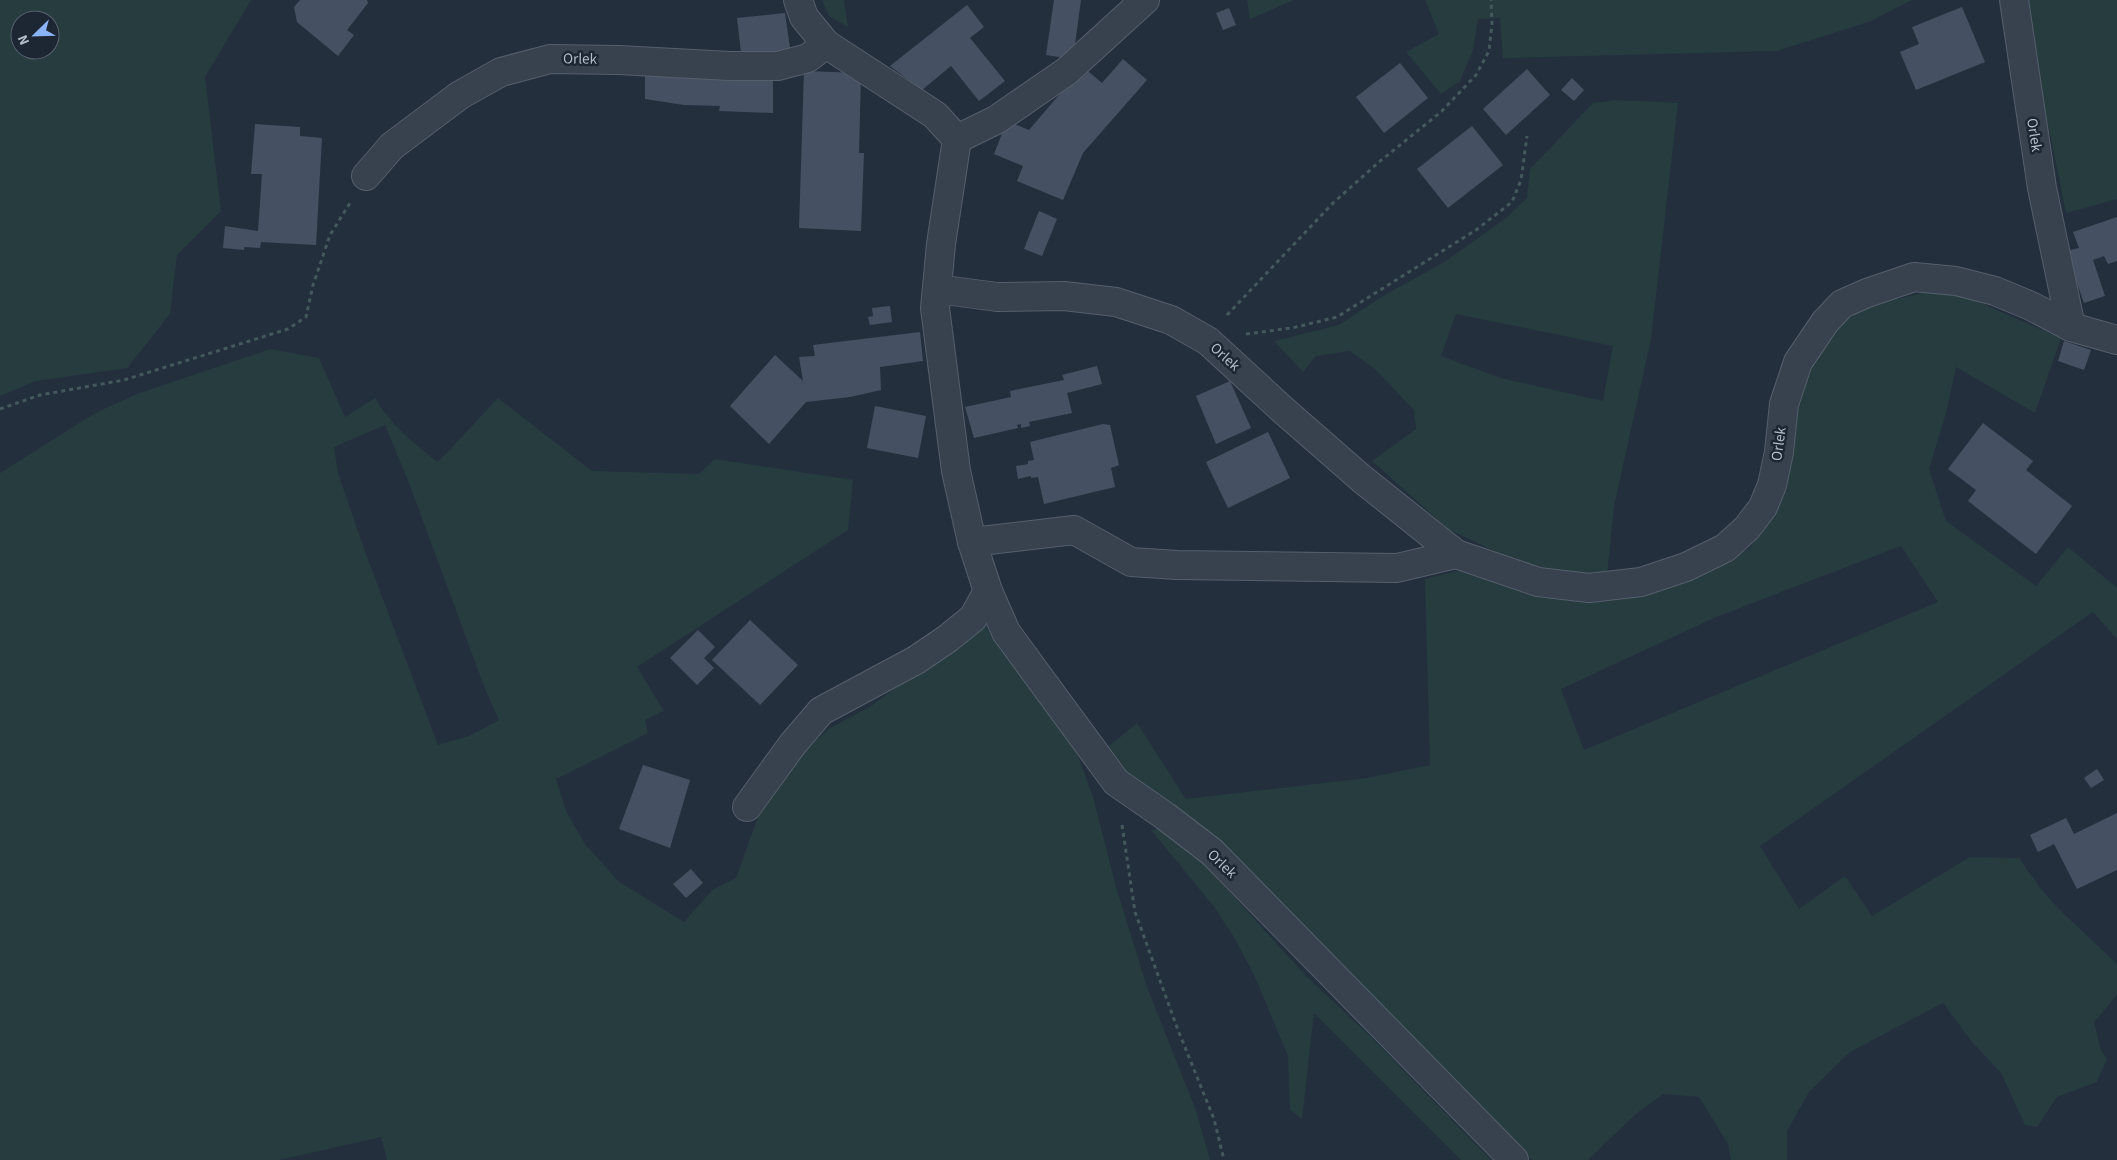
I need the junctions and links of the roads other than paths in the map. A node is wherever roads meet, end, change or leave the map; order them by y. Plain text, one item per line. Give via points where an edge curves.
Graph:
1 (798, 0) edge
2 (1145, 0) edge
3 (2014, 0) edge
4 (826, 44) junction
5 (957, 139) junction
6 (366, 176) road end
7 (937, 288) junction
8 (2071, 327) junction
9 (2117, 340) edge
10 (972, 542) junction
11 (1456, 554) junction
12 (988, 591) junction
13 (747, 807) dead end
14 (1514, 1160) edge

1 - 4 street via 804,17
2 - 5 street via 1067,71 996,120
3 - 8 street, Orlek via 2042,188
4 - 5 street via 935,115
4 - 6 street, Orlek via 808,58 778,66 550,59 501,72 460,95 392,146
5 - 7 street, Orlek
7 - 10 street, Orlek via 935,308 956,472
7 - 11 street, Orlek via 997,297 1064,296 1116,302 1171,320 1201,337 1362,479
8 - 9 street, Orlek
8 - 11 street, Orlek via 1995,291 1956,281 1914,277 1867,293 1842,304 1825,322 1798,362 1784,404 1772,485 1763,507 1747,528 1725,548 1686,567 1640,582 1590,588 1538,582
10 - 11 street via 1074,530 1131,562 1177,565 1397,568
10 - 12 street, Orlek
12 - 13 street via 973,618 947,639 916,660 821,710
12 - 14 street, Orlek via 1006,632 1116,782 1212,852

